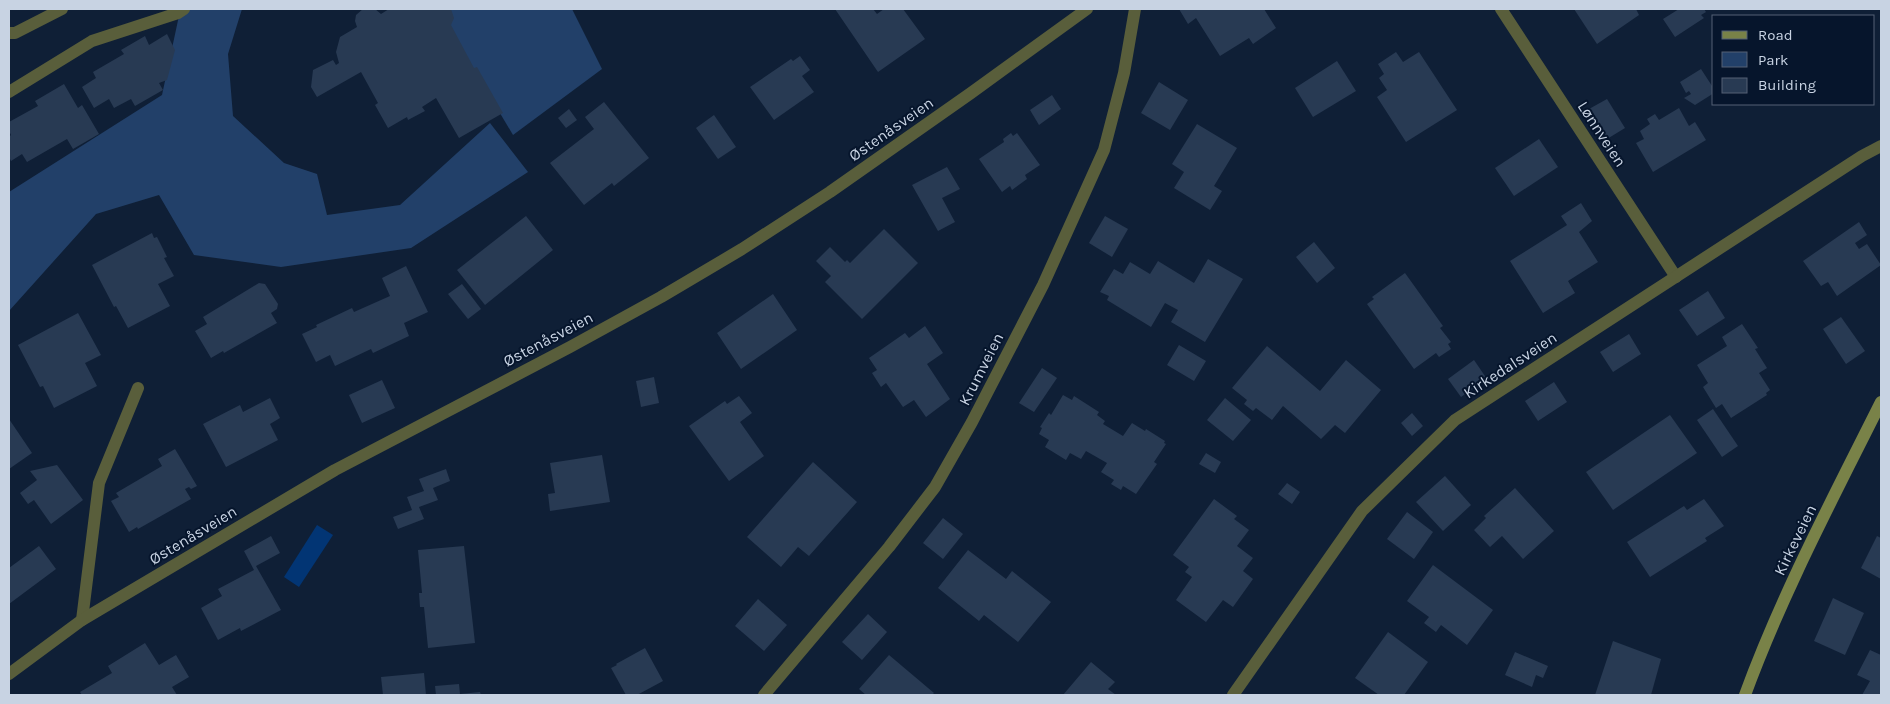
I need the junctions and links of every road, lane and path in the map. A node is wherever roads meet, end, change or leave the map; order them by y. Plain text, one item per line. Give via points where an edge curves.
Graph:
1 (62, 9) edge
2 (184, 9) edge
3 (1087, 9) edge
4 (1135, 9) edge
5 (1501, 9) edge
6 (9, 33) edge
7 (9, 92) edge
8 (1881, 146) edge
9 (1676, 277) junction
10 (138, 388) dead end
11 (1881, 402) edge
12 (82, 620) junction
13 (9, 674) edge
14 (764, 695) edge
15 (1233, 695) edge
16 (1745, 695) edge

1 - 6 street
2 - 7 street via 92,41
3 - 12 street, Østenåsveien via 838,186 726,258 570,347 335,470
4 - 14 street, Krumveien via 1124,73 1104,150 1043,285 972,422 935,487 889,547
5 - 9 street, Lønnveien
8 - 9 street, Kirkedalsveien
9 - 15 street, Kirkedalsveien via 1456,420 1362,512
10 - 12 street via 99,483
11 - 16 main road, Kirkeveien via 1800,566
12 - 13 street, Østenåsveien

